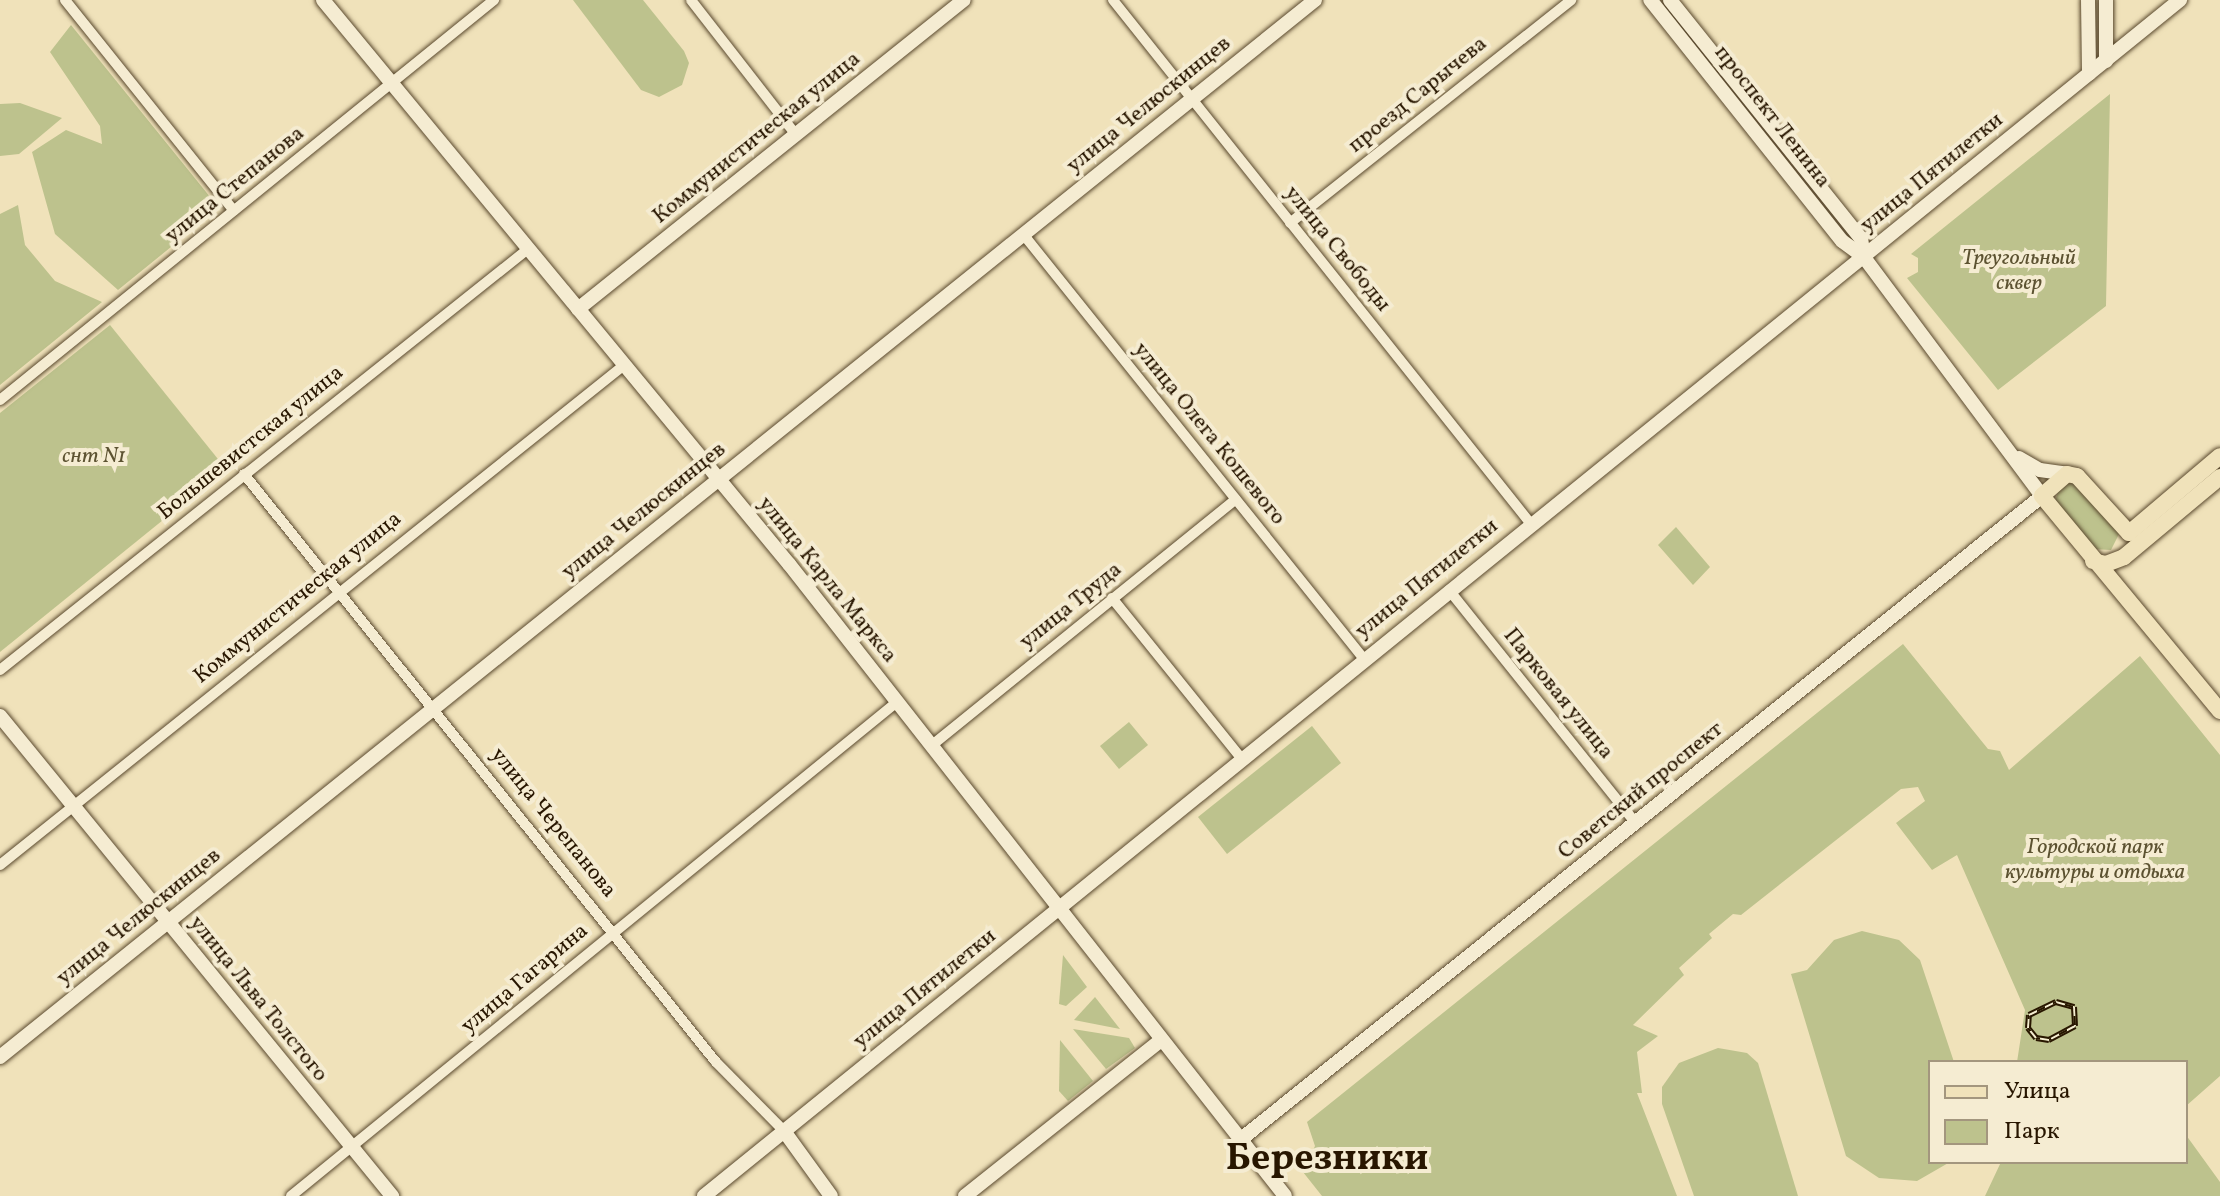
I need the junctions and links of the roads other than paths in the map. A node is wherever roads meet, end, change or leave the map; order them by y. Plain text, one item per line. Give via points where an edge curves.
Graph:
1 (65, 0) edge
2 (323, 0) edge
3 (494, 0) edge
4 (691, 0) edge
5 (964, 0) edge
6 (1113, 0) edge
7 (1315, 0) edge
8 (1571, 0) edge
9 (1650, 0) edge
10 (1670, 0) edge
11 (2088, 0) edge
12 (2106, 0) edge
13 (2180, 0) edge
14 (2106, 61) junction
15 (2089, 74) junction
16 (391, 84) junction
17 (1191, 98) junction
18 (796, 135) junction
19 (234, 211) junction
20 (1290, 223) junction
21 (1023, 234) junction
22 (528, 249) junction
23 (1864, 257) junction
24 (578, 309) junction
25 (624, 365) junction
26 (0, 400) edge
27 (2009, 451) junction
28 (2220, 456) edge
29 (244, 474) junction
30 (2067, 474) junction
31 (2220, 477) edge
32 (718, 479) junction
33 (2042, 496) junction
34 (1236, 499) junction
35 (1531, 524) junction
36 (2129, 533) junction
37 (2124, 557) junction
38 (2093, 561) junction
39 (2120, 588) junction
40 (1449, 590) junction
41 (339, 593) junction
42 (1112, 598) junction
43 (1364, 659) junction
44 (0, 670) edge
45 (897, 702) junction
46 (433, 709) junction
47 (2220, 711) edge
48 (0, 716) edge
49 (931, 746) junction
50 (1241, 758) junction
51 (73, 806) junction
52 (1636, 823) junction
53 (0, 865) edge
54 (1058, 907) junction
55 (167, 923) junction
56 (612, 932) junction
57 (1160, 1041) junction
58 (0, 1057) edge
59 (784, 1131) junction
60 (1240, 1140) junction
61 (353, 1146) junction
62 (291, 1196) edge
63 (392, 1196) edge
64 (704, 1196) edge
65 (831, 1196) edge
66 (965, 1196) edge
67 (1285, 1196) edge

1 - 19 street
2 - 16 main road, улица Карла Маркса
3 - 16 street, улица Степанова
4 - 18 street
5 - 18 main road, Коммунистическая улица
6 - 17 street, улица Свободы
7 - 17 main road, улица Челюскинцев
8 - 20 street, проезд Сарычева
9 - 23 main road, проспект Ленина via 1842,241
10 - 23 main road, проспект Ленина via 1861,238
11 - 15 main road
12 - 14 main road
13 - 14 main road, улица Пятилетки
14 - 15 main road, улица Пятилетки
15 - 23 main road, улица Пятилетки
16 - 19 street, улица Степанова
16 - 22 main road, улица Карла Маркса
17 - 20 street, улица Свободы
17 - 21 main road, улица Челюскинцев
18 - 24 main road, Коммунистическая улица
19 - 26 street, улица Степанова
20 - 35 street, улица Свободы
21 - 32 main road, улица Челюскинцев
21 - 34 street, улица Олега Кошевого
22 - 24 main road, улица Карла Маркса
22 - 29 street, Большевистская улица
23 - 27 main road, проспект Ленина
23 - 35 main road, улица Пятилетки
24 - 25 main road, улица Карла Маркса
25 - 32 main road, улица Карла Маркса
25 - 41 street, Коммунистическая улица
27 - 30 main road, проспект Ленина via 2040,470
27 - 33 main road, проспект Ленина
28 - 36 main road
29 - 41 street, улица Черепанова
29 - 44 street, Большевистская улица
30 - 33 main road, Советский проспект
30 - 36 main road, проспект Ленина via 2088,483
31 - 37 main road
32 - 45 main road, улица Карла Маркса
32 - 46 main road, улица Челюскинцев
33 - 38 main road, проспект Ленина
33 - 52 main road, Советский проспект
34 - 42 street, улица Труда
34 - 43 street, улица Олега Кошевого
35 - 40 main road, улица Пятилетки
36 - 37 main road
37 - 38 main road via 2106,564
37 - 39 main road
38 - 39 main road, проспект Ленина
39 - 47 main road, проспект Ленина
40 - 43 main road, улица Пятилетки
40 - 52 street, Парковая улица
41 - 46 street, улица Черепанова
41 - 51 street, Коммунистическая улица
42 - 49 street, улица Труда
42 - 50 street
43 - 50 main road, улица Пятилетки
45 - 49 main road, улица Карла Маркса
45 - 56 street, улица Гагарина
46 - 55 main road, улица Челюскинцев
46 - 56 street, улица Черепанова
48 - 51 main road, улица Льва Толстого
49 - 54 main road, улица Карла Маркса
50 - 54 main road, улица Пятилетки
51 - 53 street, Коммунистическая улица
51 - 55 main road, улица Льва Толстого
52 - 60 main road, Советский проспект
54 - 57 main road, улица Карла Маркса
54 - 59 main road, улица Пятилетки
55 - 58 main road, улица Челюскинцев
55 - 61 main road, улица Льва Толстого
56 - 59 street, улица Черепанова via 716,1062
56 - 61 street, улица Гагарина
57 - 60 main road, улица Карла Маркса
57 - 66 main road
59 - 64 main road, улица Пятилетки
59 - 65 main road, улица Черепанова
60 - 67 main road, улица Карла Маркса
61 - 62 street, улица Гагарина
61 - 63 main road, улица Льва Толстого

